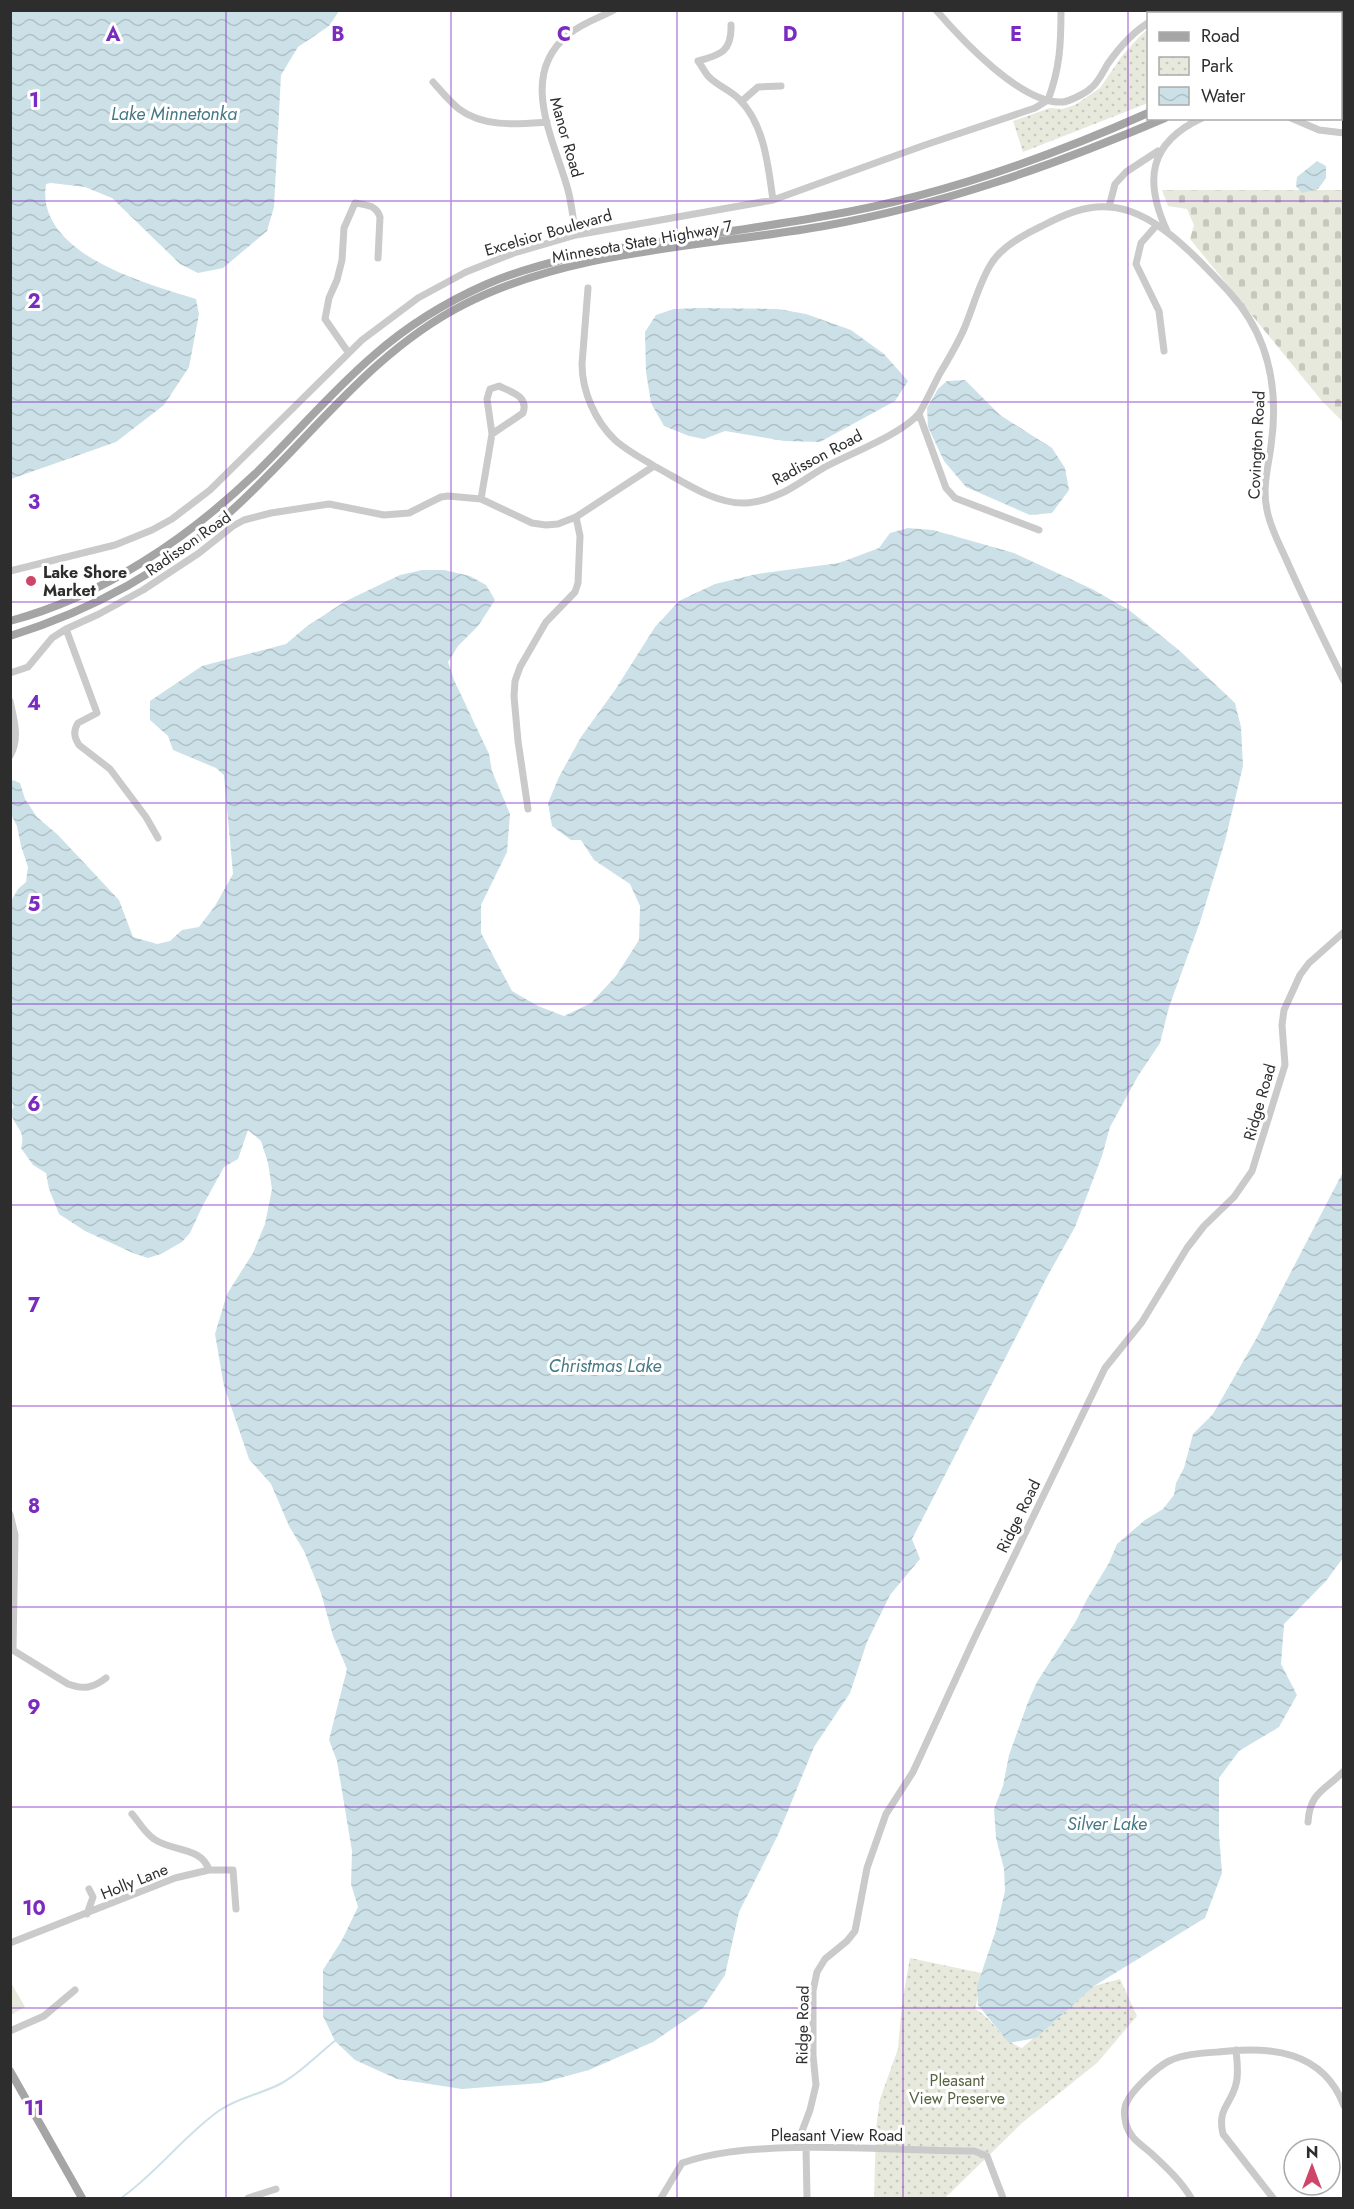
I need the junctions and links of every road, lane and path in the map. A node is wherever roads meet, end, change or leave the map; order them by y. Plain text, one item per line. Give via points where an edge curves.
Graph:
1 (591, 10) edge
2 (614, 10) edge
3 (936, 10) edge
4 (1060, 10) edge
5 (594, 20) junction
6 (731, 25) dead end
7 (1147, 25) edge
8 (433, 82) dead end
9 (781, 86) dead end
10 (1048, 100) junction
11 (742, 101) junction
12 (1147, 114) edge
13 (1160, 120) edge
14 (1199, 120) edge
15 (1296, 120) edge
16 (547, 122) junction
17 (1344, 133) edge
18 (1162, 148) junction
19 (773, 200) junction
20 (1109, 207) junction
21 (1156, 226) junction
22 (1167, 231) junction
23 (576, 235) junction
24 (378, 258) dead end
25 (588, 288) dead end
26 (1164, 351) dead end
27 (348, 352) junction
28 (919, 414) junction
29 (492, 434) junction
30 (654, 466) junction
31 (481, 499) junction
32 (576, 517) junction
33 (1039, 530) dead end
34 (10, 571) edge
35 (10, 621) edge
36 (66, 628) junction
37 (10, 636) edge
38 (10, 674) edge
39 (1344, 681) edge
40 (10, 701) edge
41 (10, 756) edge
42 (528, 809) dead end
43 (158, 838) dead end
44 (1344, 932) edge
45 (10, 1514) edge
46 (12, 1649) edge
47 (106, 1678) dead end
48 (1344, 1771) edge
49 (132, 1814) dead end
50 (1308, 1822) dead end
51 (209, 1870) junction
52 (89, 1888) dead end
53 (236, 1910) dead end
54 (87, 1914) junction
55 (10, 1943) edge
56 (75, 1990) dead end
57 (10, 2031) edge
58 (1236, 2050) junction
59 (10, 2071) edge
60 (1344, 2106) edge
61 (796, 2147) junction
62 (806, 2147) junction
63 (276, 2189) dead end
64 (82, 2199) edge
65 (248, 2199) edge
66 (662, 2199) edge
67 (807, 2199) edge
68 (1004, 2199) edge
69 (1191, 2199) edge
70 (1273, 2199) edge

1 - 5 street
2 - 5 street, Manor Road
3 - 10 street via 970,48 999,72
4 - 10 street via 1060,56
5 - 16 street, Manor Road via 568,34 549,56 541,84
6 - 11 street via 724,52 698,61 708,76
7 - 10 street, Excelsior Boulevard via 1117,51 1092,87 1065,102
8 - 16 street via 460,110 485,121
9 - 11 street via 758,87
10 - 19 street, Excelsior Boulevard via 1035,108
11 - 19 street via 760,134
12 - 35 main road, Minnesota State Highway 7 via 1050,154 889,203 555,260 486,285 424,317 373,355 255,474 182,535 116,577 54,607
13 - 37 main road, Minnesota State Highway 7 via 962,194 827,225 558,269 471,302 430,325 379,364 229,514 150,574 73,614
14 - 18 street
15 - 17 street via 1319,130
16 - 23 street, Manor Road via 569,193
18 - 20 street via 1126,171 1115,184
18 - 22 street via 1155,164 1153,186
19 - 23 street, Excelsior Boulevard
20 - 21 street, Radisson Road via 1137,214
20 - 28 street, Radisson Road via 1081,210 1046,224 1019,239 991,263 962,333
21 - 22 street, Radisson Road
21 - 26 street via 1141,243 1136,264 1159,311
22 - 39 street, Covington Road via 1236,300 1259,334 1273,384 1273,430 1265,486 1267,513
23 - 27 street, Excelsior Boulevard via 505,256 450,279 388,319
24 - 27 street via 378,212 355,203 344,228 342,260 325,319
25 - 30 street via 582,364 585,390 597,418 615,440
27 - 34 street, Excelsior Boulevard via 210,490 172,519 115,545
28 - 30 street, Radisson Road via 906,425 767,499 746,503 711,496
28 - 33 street via 946,488 955,498
29 - 29 street via 524,408 518,395 499,386 490,389 487,399
29 - 31 street
30 - 32 street, Radisson Road
31 - 32 street, Radisson Road via 539,524 558,524
31 - 36 street, Radisson Road via 441,497 409,513 395,515 329,504 254,517 233,526 143,590
32 - 42 street via 580,536 579,583 546,622 516,681 517,731
36 - 38 street, Radisson Road via 52,638 28,667
36 - 43 street via 98,713 78,723 75,739 110,769
40 - 41 street via 16,738
44 - 61 street, Ridge Road via 1309,963 1284,1010 1285,1065 1251,1171 1234,1197 1187,1248 1142,1322 1105,1368 913,1772 886,1814 867,1868 855,1931 817,1972 813,1991 816,2085
45 - 46 street via 15,1535
46 - 47 street via 78,1688 88,1688
48 - 50 street via 1318,1792
49 - 51 street via 153,1839 197,1854
51 - 53 street, Holly Lane via 233,1870
51 - 54 street, Holly Lane via 175,1878
52 - 54 street via 93,1897
54 - 55 street, Holly Lane
56 - 57 street via 44,2016
58 - 60 street via 1281,2052 1304,2060 1328,2078
58 - 69 street via 1170,2061 1155,2070 1127,2100 1124,2110 1131,2137 1173,2174
58 - 70 street via 1236,2086 1221,2114 1223,2134
59 - 64 main road
61 - 62 street, Pleasant View Road
61 - 66 street, Pleasant View Road via 717,2152 682,2163
62 - 67 street
62 - 68 street, Pleasant View Road via 974,2151 987,2156
63 - 65 street

